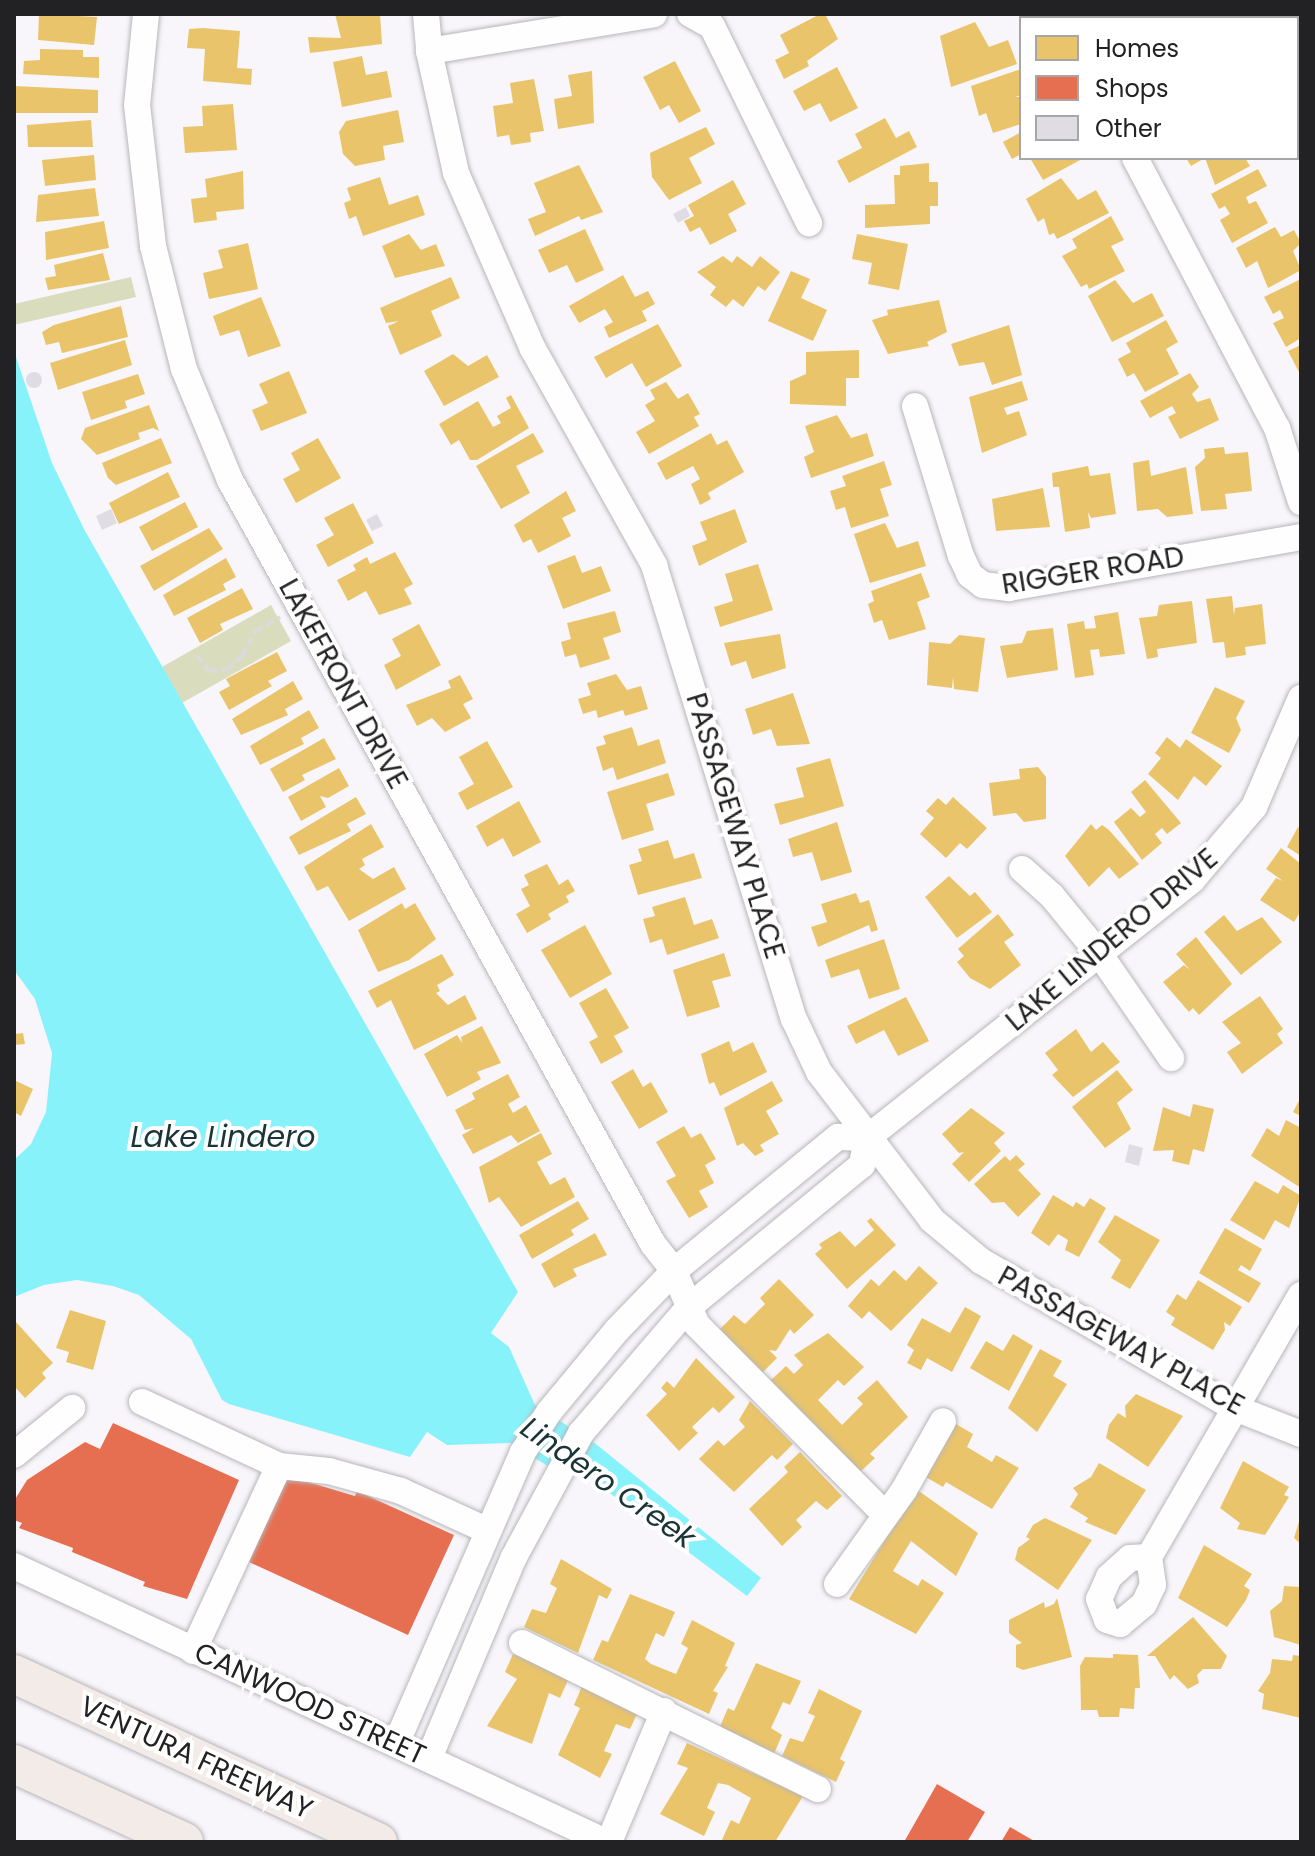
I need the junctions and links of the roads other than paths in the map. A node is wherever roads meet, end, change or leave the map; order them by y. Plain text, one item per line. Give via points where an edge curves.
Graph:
1 (146, 14) edge
2 (426, 14) edge
3 (654, 14) edge
4 (690, 14) edge
5 (429, 51) junction
6 (1136, 160) edge
7 (809, 223) dead end
8 (915, 406) dead end
9 (1301, 502) edge
10 (1301, 537) edge
11 (1301, 698) edge
12 (1022, 869) dead end
13 (1101, 956) junction
14 (1171, 1058) dead end
15 (867, 1138) junction
16 (674, 1271) junction
17 (1301, 1295) edge
18 (689, 1307) junction
19 (142, 1402) dead end
20 (72, 1408) dead end
21 (1235, 1408) junction
22 (943, 1421) dead end
23 (1301, 1434) edge
24 (14, 1455) edge
25 (279, 1466) junction
26 (884, 1513) junction
27 (486, 1530) junction
28 (1149, 1557) dead end
29 (14, 1566) edge
30 (837, 1584) dead end
31 (522, 1643) dead end
32 (193, 1651) junction
33 (431, 1662) junction
34 (14, 1674) edge
35 (463, 1675) junction
36 (664, 1711) junction
37 (396, 1744) junction
38 (429, 1758) junction
39 (14, 1764) edge
40 (818, 1789) dead end
41 (184, 1842) edge
42 (378, 1842) edge
43 (608, 1842) edge

1 - 16 street, LAKEFRONT DRIVE via 137,105 142,171 167,315 230,480 645,1231
2 - 5 street, PASSAGEWAY PLACE
3 - 5 street
4 - 7 street via 712,26
5 - 15 street, PASSAGEWAY PLACE via 456,173 527,336 654,565 794,1019 819,1072
6 - 9 street via 1277,428
8 - 10 street, RIGGER ROAD via 961,556 970,575 997,590
11 - 13 street, LAKE LINDERO DRIVE via 1272,771 1227,844
12 - 13 street via 1052,896
13 - 14 street
13 - 15 street, LAKE LINDERO DRIVE
15 - 16 street, LAKE LINDERO DRIVE via 838,1137
15 - 18 street, LAKE LINDERO DRIVE via 862,1165
15 - 21 street, PASSAGEWAY PLACE via 932,1220 981,1261
16 - 18 street, LAKEFRONT DRIVE
16 - 27 street, LAKE LINDERO DRIVE via 549,1412 523,1452
17 - 21 street
18 - 26 street, LAKEFRONT DRIVE via 697,1325
18 - 35 street, LAKE LINDERO DRIVE via 581,1433 556,1473
19 - 25 street
20 - 24 street
21 - 23 street, PASSAGEWAY PLACE
21 - 28 street
22 - 26 street via 904,1490
25 - 27 street via 329,1471 401,1491
25 - 32 street
26 - 30 street
27 - 33 street, LAKE LINDERO DRIVE
29 - 32 street, CANWOOD STREET
31 - 36 street
32 - 37 street, CANWOOD STREET
33 - 35 street
33 - 37 street, LAKE LINDERO DRIVE
34 - 42 highway, VENTURA FREEWAY
35 - 38 street, LAKE LINDERO DRIVE
36 - 40 street via 678,1723
36 - 43 street
37 - 38 street, CANWOOD STREET
38 - 43 street, CANWOOD STREET
39 - 41 highway

